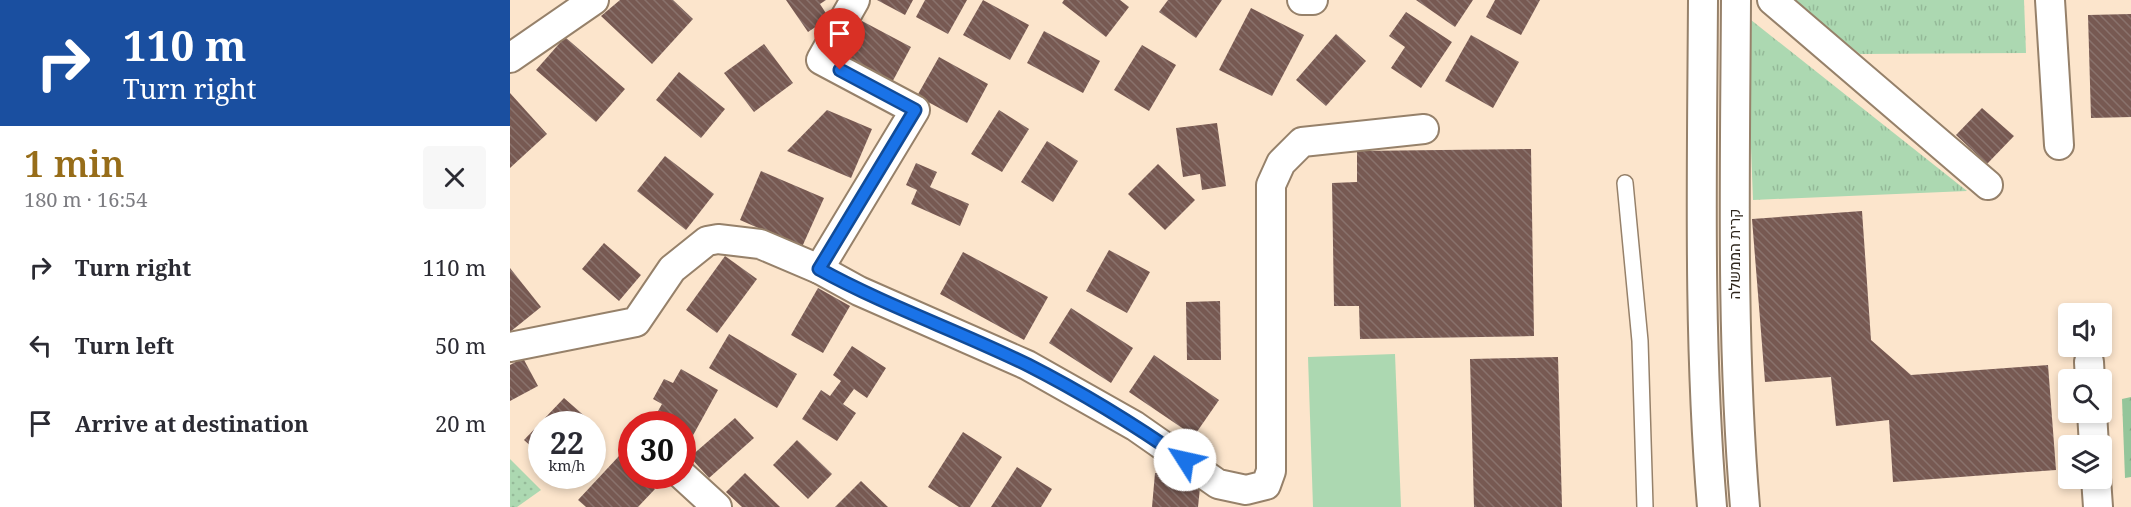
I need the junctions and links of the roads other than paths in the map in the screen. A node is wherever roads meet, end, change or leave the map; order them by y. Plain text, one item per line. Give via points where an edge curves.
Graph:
1 (594, 0) edge
2 (855, 0) edge
3 (1302, 0) edge
4 (1313, 0) edge
5 (1703, 0) edge
6 (1736, 0) edge
7 (1772, 0) edge
8 (2050, 0) edge
9 (511, 54) edge
10 (1424, 129) dead end
11 (2059, 145) dead end
12 (1625, 183) dead end
13 (1989, 185) dead end
14 (819, 269) junction
15 (510, 347) edge
16 (696, 488) edge
17 (2097, 489) edge
18 (1217, 495) edge
19 (1248, 499) edge
20 (717, 507) edge
21 (1645, 507) edge
22 (1712, 507) edge
23 (1745, 507) edge
24 (2098, 507) edge

1 - 9 street
2 - 14 street via 821,60 915,110
3 - 4 street
5 - 22 street via 1703,375
6 - 23 street, קרית הממשלה via 1734,292
7 - 13 street
8 - 11 street
10 - 19 street via 1302,142 1281,163 1271,184 1271,471 1266,485
12 - 21 lane via 1640,341
14 - 15 street via 760,244 707,241 672,269 636,322
14 - 18 street via 859,291 1028,365 1135,426
16 - 20 street
17 - 24 street
18 - 19 street

